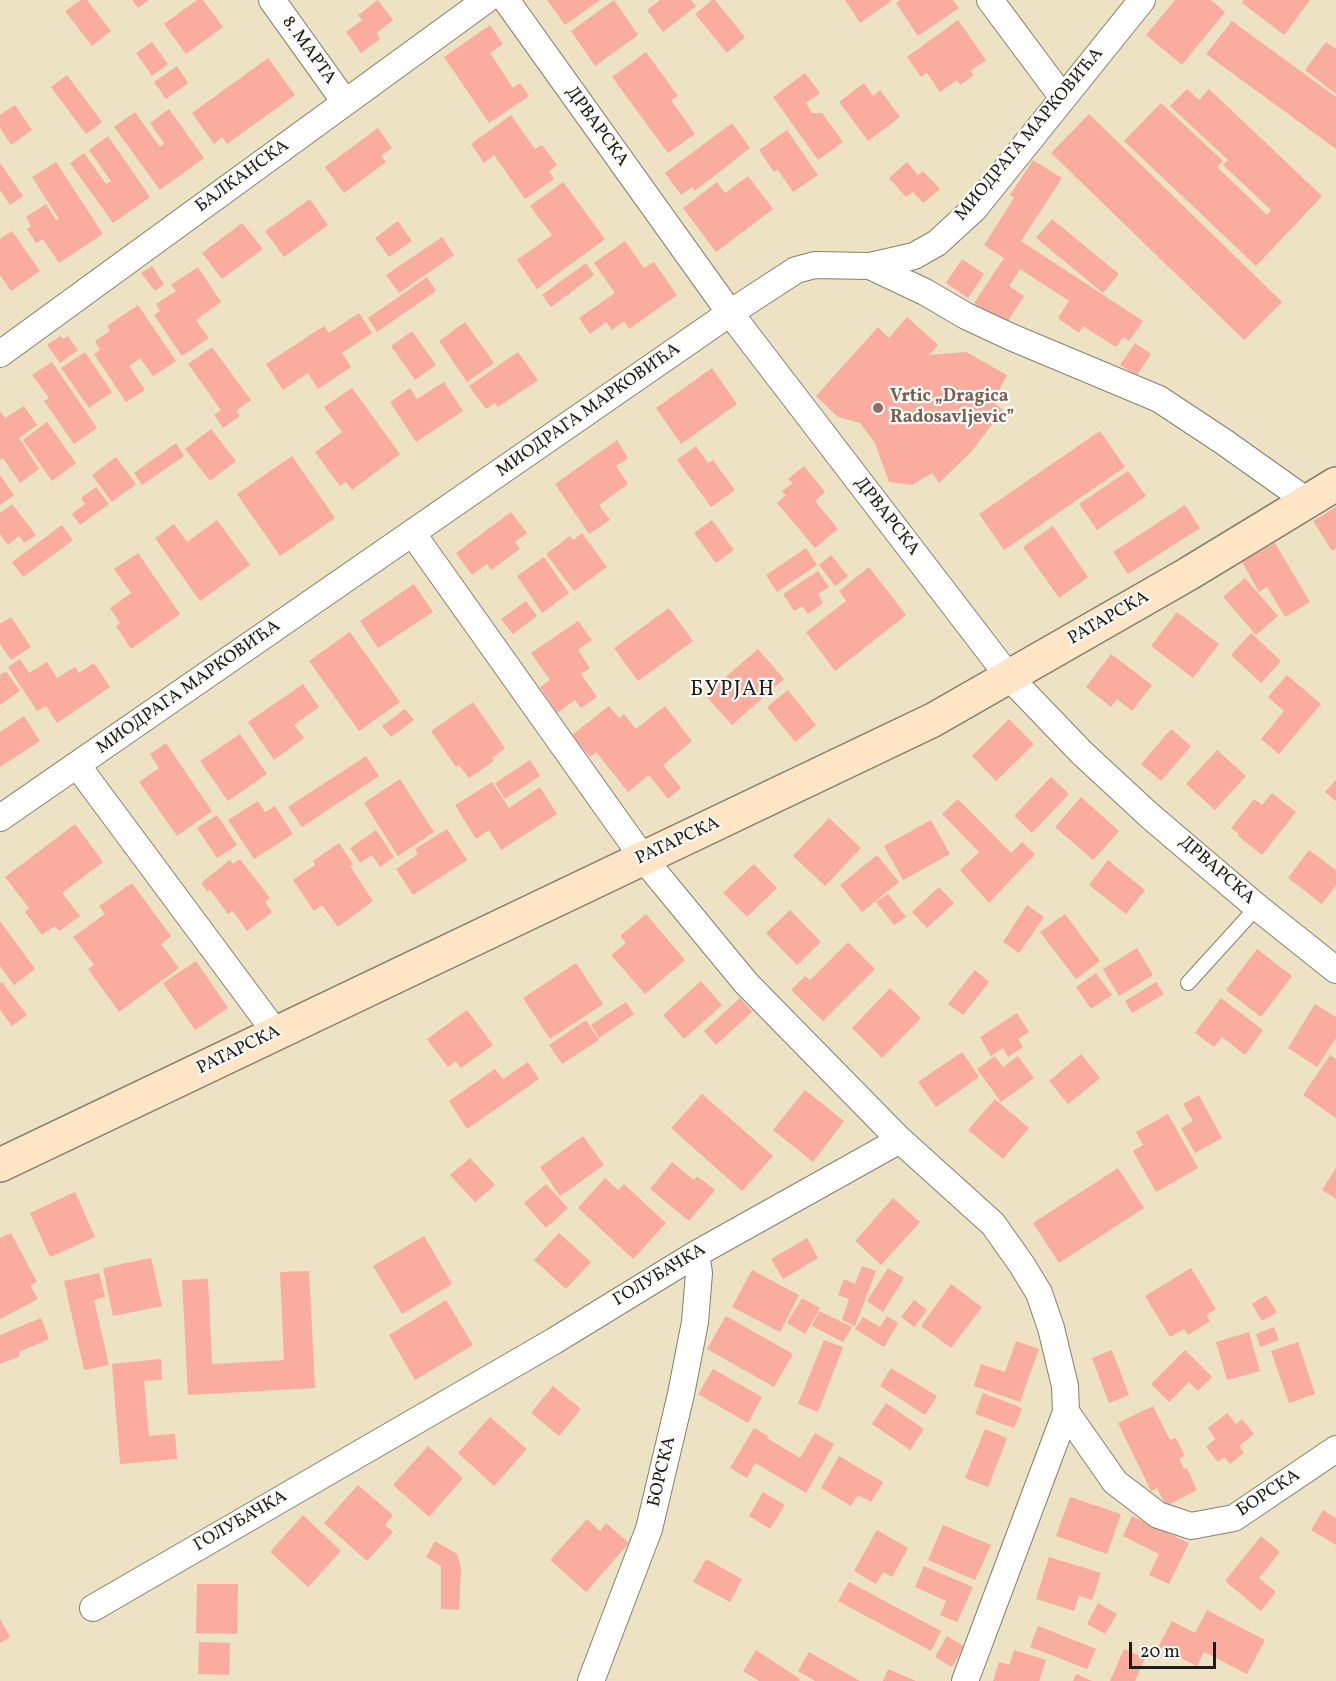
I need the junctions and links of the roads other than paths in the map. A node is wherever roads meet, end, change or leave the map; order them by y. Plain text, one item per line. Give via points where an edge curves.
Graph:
1 (272, 0) edge
2 (486, 0) edge
3 (506, 0) edge
4 (990, 0) edge
5 (1142, 0) edge
6 (1063, 98) junction
7 (345, 102) junction
8 (937, 243) junction
9 (870, 266) junction
10 (932, 296) junction
11 (729, 313) junction
12 (0, 354) edge
13 (1336, 484) edge
14 (1307, 501) junction
15 (413, 534) junction
16 (1009, 677) junction
17 (77, 765) junction
18 (0, 818) edge
19 (643, 858) junction
20 (1257, 907) junction
21 (1336, 970) edge
22 (1188, 983) dead end
23 (276, 1033) junction
24 (900, 1140) junction
25 (0, 1165) edge
26 (696, 1254) junction
27 (1066, 1412) junction
28 (1336, 1449) edge
29 (93, 1608) dead end
30 (591, 1681) edge
31 (965, 1681) edge

1 - 7 street, 8. МАРТА
2 - 7 street, БАЛКАНСКА
3 - 11 street, ДРВАРСКА
4 - 6 street
5 - 6 street, МИОДРАГА МАРКОВИЋА
6 - 8 street, МИОДРАГА МАРКОВИЋА via 974,208
7 - 12 street, БАЛКАНСКА
8 - 9 street, МИОДРАГА МАРКОВИЋА via 914,256
8 - 10 street via 929,267
9 - 10 street
9 - 11 street, МИОДРАГА МАРКОВИЋА via 815,265 796,270
10 - 14 street via 1011,337 1159,399
11 - 15 street, МИОДРАГА МАРКОВИЋА
11 - 16 street, ДРВАРСКА
13 - 14 street, РАТАРСКА
14 - 16 street, РАТАРСКА
15 - 17 street, МИОДРАГА МАРКОВИЋА
15 - 19 street
16 - 19 street, РАТАРСКА via 933,720
16 - 20 street, ДРВАРСКА via 1082,753
17 - 18 street, МИОДРАГА МАРКОВИЋА
17 - 23 street
19 - 23 street, РАТАРСКА
19 - 24 street via 746,983
20 - 21 street, ДРВАРСКА
20 - 22 lane
23 - 25 street, РАТАРСКА
24 - 26 street, ГОЛУБАЧКА
24 - 27 street via 993,1224 1022,1265 1039,1293 1051,1328 1065,1386
26 - 29 street, ГОЛУБАЧКА via 544,1347
26 - 30 street, БОРСКА via 699,1273 695,1322 649,1529
27 - 28 street, БОРСКА via 1116,1482 1158,1515 1191,1526 1234,1518
27 - 31 street

